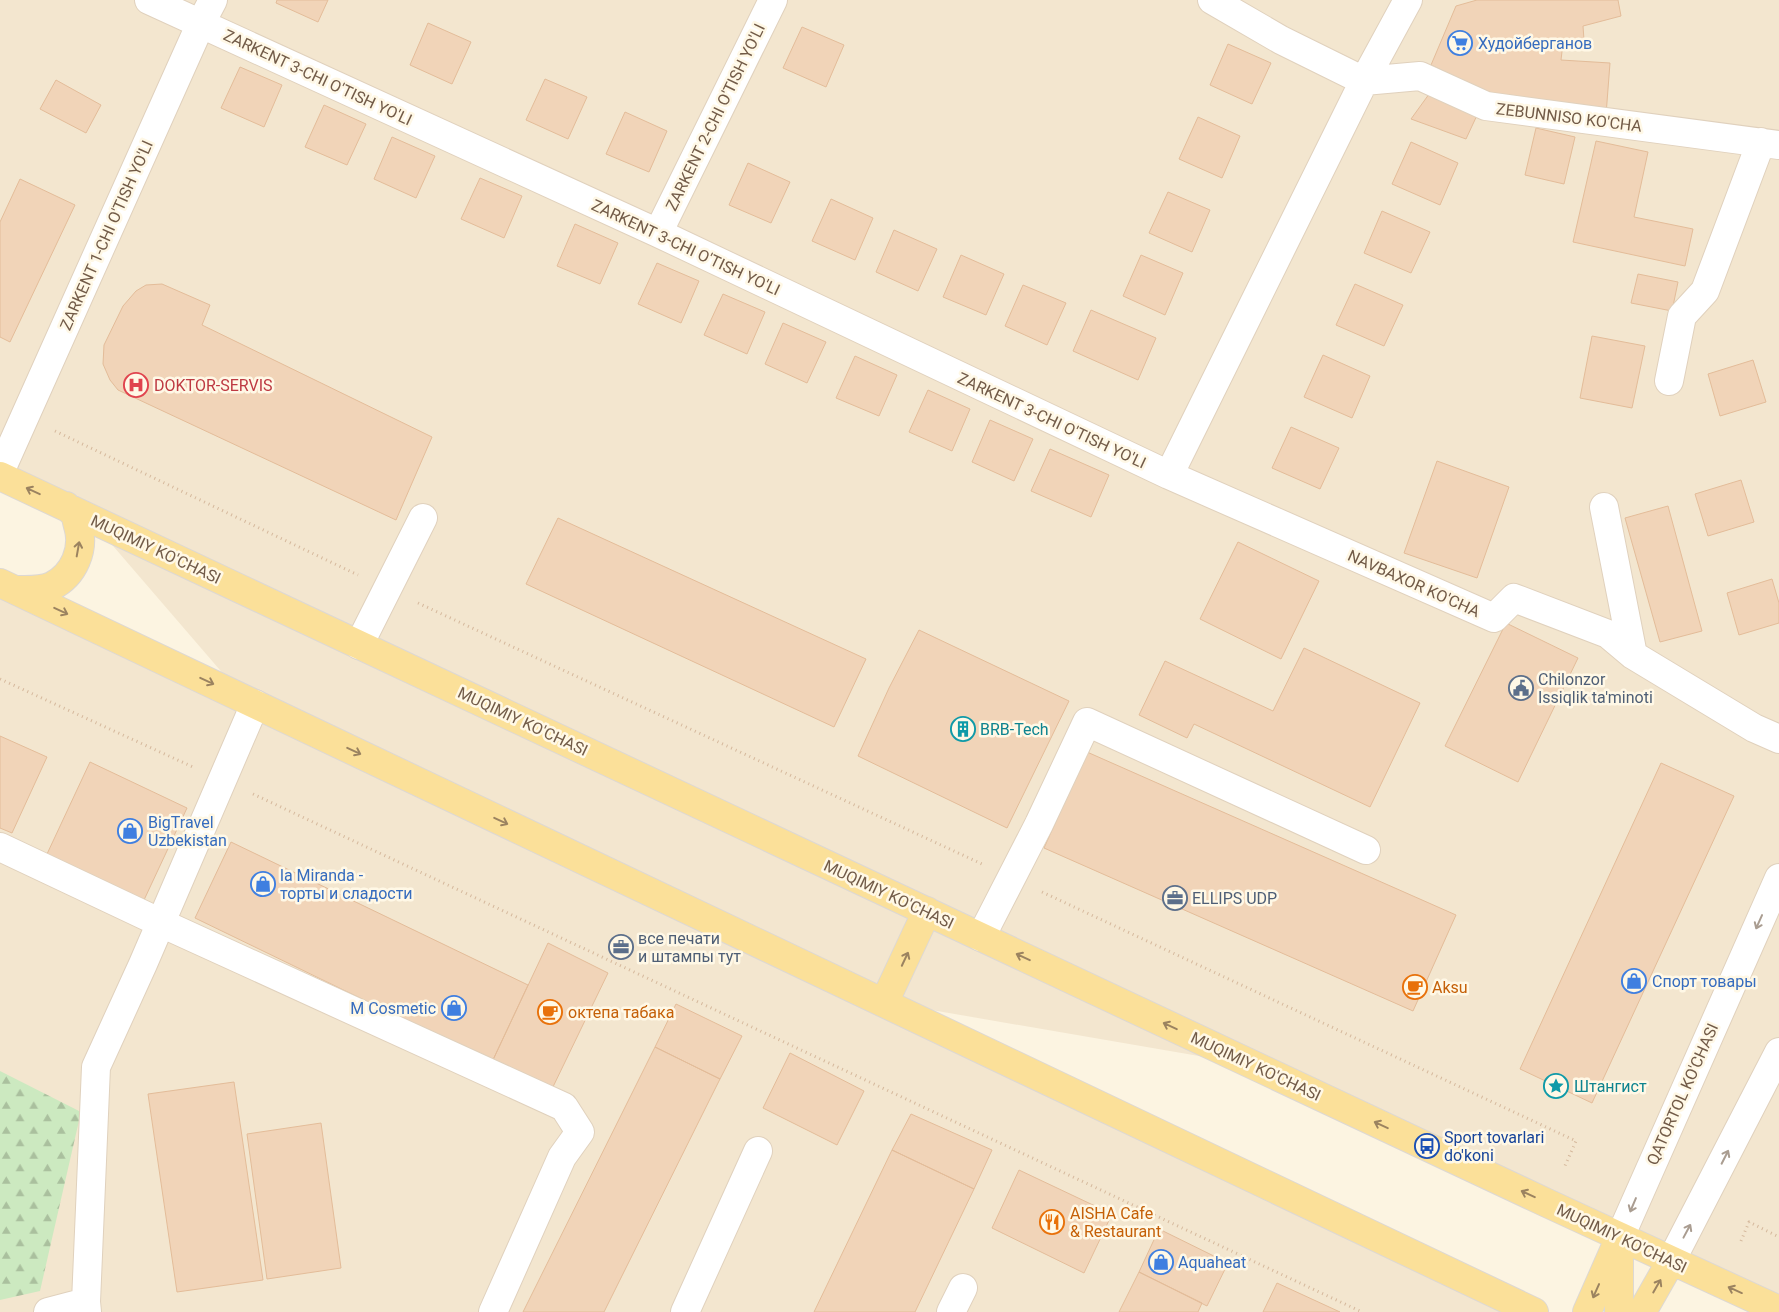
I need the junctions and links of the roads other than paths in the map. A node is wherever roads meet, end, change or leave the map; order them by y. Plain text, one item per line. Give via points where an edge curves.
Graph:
1 (149, 0) edge
2 (773, 0) edge
3 (1212, 0) edge
4 (1408, 0) edge
5 (207, 11) edge
6 (1364, 81) junction
7 (1770, 144) edge
8 (658, 233) junction
9 (1669, 381) dead end
10 (0, 472) edge
11 (1169, 475) junction
12 (0, 476) edge
13 (66, 506) junction
14 (1604, 507) dead end
15 (423, 518) dead end
16 (8, 587) edge
17 (359, 645) junction
18 (1633, 655) junction
19 (255, 704) junction
20 (1779, 739) edge
21 (0, 847) edge
22 (1366, 850) dead end
23 (1779, 878) edge
24 (927, 911) junction
25 (161, 923) junction
26 (981, 937) junction
27 (884, 1003) junction
28 (1779, 1052) edge
29 (758, 1152) dead end
30 (1620, 1237) junction
31 (1671, 1261) junction
32 (963, 1288) dead end
33 (86, 1307) edge
34 (1779, 1310) edge
35 (48, 1312) edge
36 (492, 1312) edge
37 (685, 1312) edge
38 (951, 1312) edge
39 (1534, 1312) edge
40 (1587, 1312) edge
41 (1620, 1312) edge
42 (1642, 1312) edge

1 - 5 street, ZARKENT 3-CHI O'TISH YO'LI
2 - 8 street, ZARKENT 2-CHI O'TISH YO'LI
3 - 6 street via 1281,40
4 - 6 street
5 - 8 street, ZARKENT 3-CHI O'TISH YO'LI
5 - 10 street, ZARKENT 1-CHI O'TISH YO'LI
6 - 7 street, ZEBUNNISO KO'CHA via 1420,76 1486,106
6 - 11 street
7 - 9 street via 1706,291 1682,316
8 - 11 street, ZARKENT 3-CHI O'TISH YO'LI
11 - 18 street, NAVBAXOR KO'CHA via 1494,618 1514,598 1608,634
13 -> 12 main road, MUQIMIY KO'CHASI
16 -> 13 main road via 34,590 50,586 73,566 80,549 80,532 74,514
13 - 17 main road, MUQIMIY KO'CHASI
14 - 18 street
15 - 17 street
16 -> 19 main road
17 - 24 main road, MUQIMIY KO'CHASI
18 - 20 street, NAVBAXOR KO'CHA via 1754,728
19 - 25 street
19 -> 27 main road
21 - 25 street
22 - 26 street via 1087,722
23 -> 30 street, QATORTOL KO'CHASI
24 - 26 main road, MUQIMIY KO'CHASI
27 -> 24 main road
25 - 33 street via 96,1067
25 - 36 street via 564,1108 580,1132 562,1157
30 -> 26 main road, MUQIMIY KO'CHASI
27 - 39 main road
31 -> 28 street
29 - 37 street
30 - 31 main road, MUQIMIY KO'CHASI
30 -> 40 main road, QATORTOL KO'CHASI
30 - 41 main road
34 -> 31 main road, MUQIMIY KO'CHASI
42 -> 31 main road
32 - 38 street
33 - 35 street

